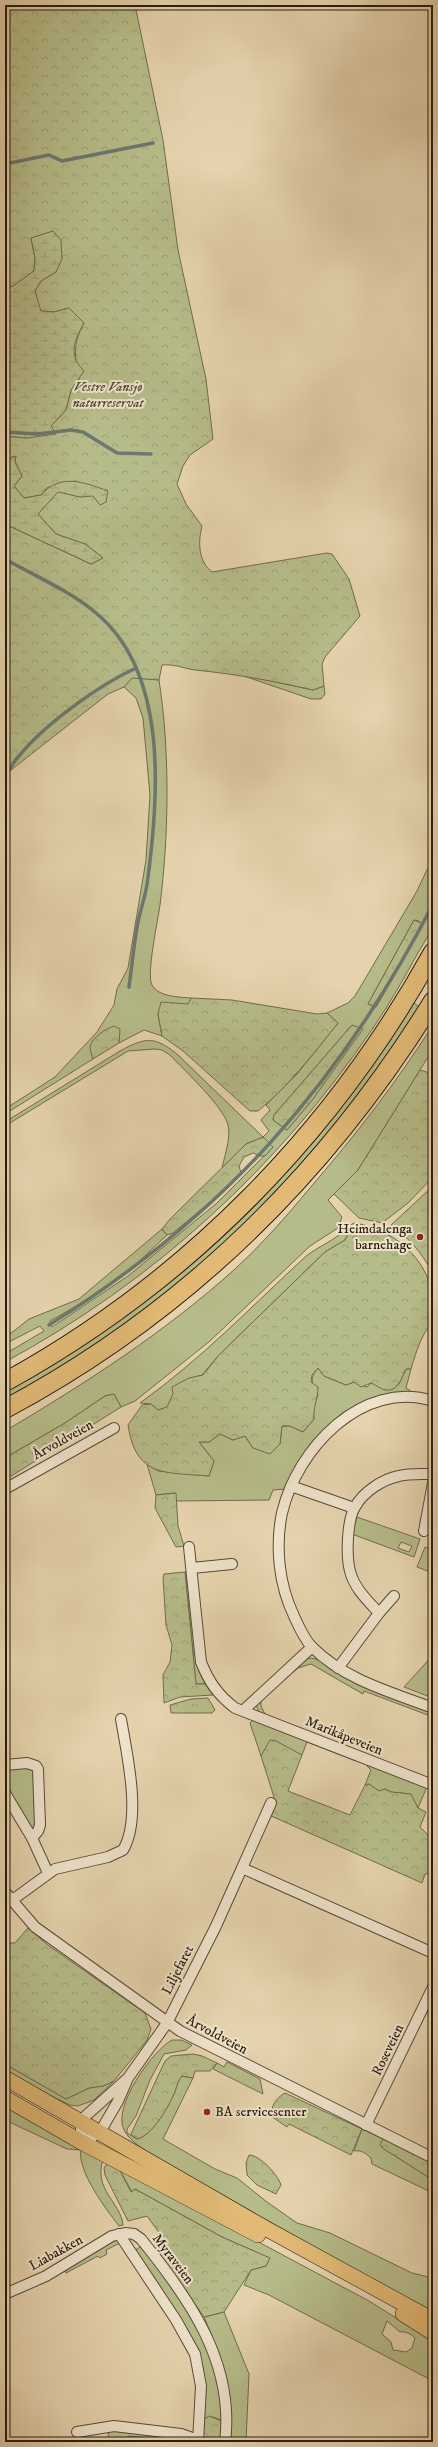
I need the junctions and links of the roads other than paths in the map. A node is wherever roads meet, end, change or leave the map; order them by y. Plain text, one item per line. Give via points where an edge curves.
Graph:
1 (433, 952) edge
2 (433, 1001) edge
3 (67, 1346) junction
4 (82, 1365) junction
5 (5, 1369) edge
6 (5, 1382) edge
7 (433, 1401) edge
8 (5, 1409) edge
9 (5, 1423) edge
10 (114, 1428) dead end
11 (433, 1474) edge
12 (433, 1483) edge
13 (291, 1486) junction
14 (5, 1489) edge
15 (354, 1508) junction
16 (424, 1531) dead end
17 (189, 1547) dead end
18 (232, 1564) dead end
19 (192, 1568) junction
20 (394, 1596) dead end
21 (379, 1613) junction
22 (312, 1646) junction
23 (338, 1668) junction
24 (433, 1708) edge
25 (245, 1711) junction
26 (121, 1719) dead end
27 (5, 1765) edge
28 (433, 1785) edge
29 (5, 1793) edge
30 (271, 1803) dead end
31 (32, 1838) junction
32 (242, 1868) junction
33 (48, 1873) junction
34 (5, 1892) edge
35 (11, 1901) junction
36 (433, 1953) edge
37 (433, 1987) edge
38 (167, 2023) junction
39 (5, 2078) edge
40 (128, 2078) junction
41 (5, 2098) edge
42 (80, 2121) junction
43 (366, 2125) junction
44 (100, 2132) junction
45 (83, 2143) junction
46 (433, 2158) edge
47 (120, 2234) junction
48 (5, 2294) edge
49 (433, 2320) edge
50 (433, 2333) edge
51 (77, 2432) dead end
52 (198, 2441) edge
53 (225, 2442) edge

1 - 3 highway via 386,1031 345,1089 279,1168 231,1218 180,1262 129,1304
2 - 4 highway via 369,1098 288,1194 231,1250 167,1304
3 - 5 highway
3 - 6 highway
4 - 8 highway
4 - 9 highway via 64,1387
7 - 13 street via 406,1397 389,1398 355,1411 324,1436 300,1468
10 - 14 street, Årvoldveien
11 - 15 street via 399,1476 386,1480 363,1497
12 - 16 street
13 - 15 street
13 - 22 street via 282,1514 279,1570 290,1608
15 - 21 street via 347,1542 350,1571 359,1591
17 - 19 street, Marikåpeveien
18 - 19 street
19 - 25 street, Marikåpeveien via 201,1662 207,1678 219,1696 235,1708
20 - 21 street
21 - 23 street
22 - 23 street
22 - 25 street via 276,1677
23 - 24 street
25 - 28 street, Marikåpeveien
26 - 33 street via 132,1818 128,1842 124,1850 117,1854
27 - 31 street via 27,1763 38,1769 40,1825
29 - 31 street
30 - 32 street, Liljefaret
31 - 33 street
32 - 36 street
32 - 38 street, Liljefaret
33 - 35 street
34 - 35 street, Årvoldveien
35 - 38 street, Årvoldveien via 35,1927
37 - 43 street, Roseveien
38 - 40 street, Liljefaret
38 - 43 street, Årvoldveien via 226,2056
39 - 42 main road
40 - 42 street, Liljefaret
40 - 44 street, Liljefaret
41 - 45 main road
42 - 44 main road
42 - 45 street
43 - 46 street, Årvoldveien
44 - 45 street, Liljefaret
44 - 49 main road via 265,2228
45 - 50 main road via 315,2265
47 - 48 street, Liabakken via 46,2276
47 - 52 street, Myraveien via 176,2320 194,2354 201,2386
47 - 53 street, Myraveien via 134,2234 149,2249 194,2313 212,2348 225,2391
51 - 52 street, Myraveien via 114,2426 180,2434

